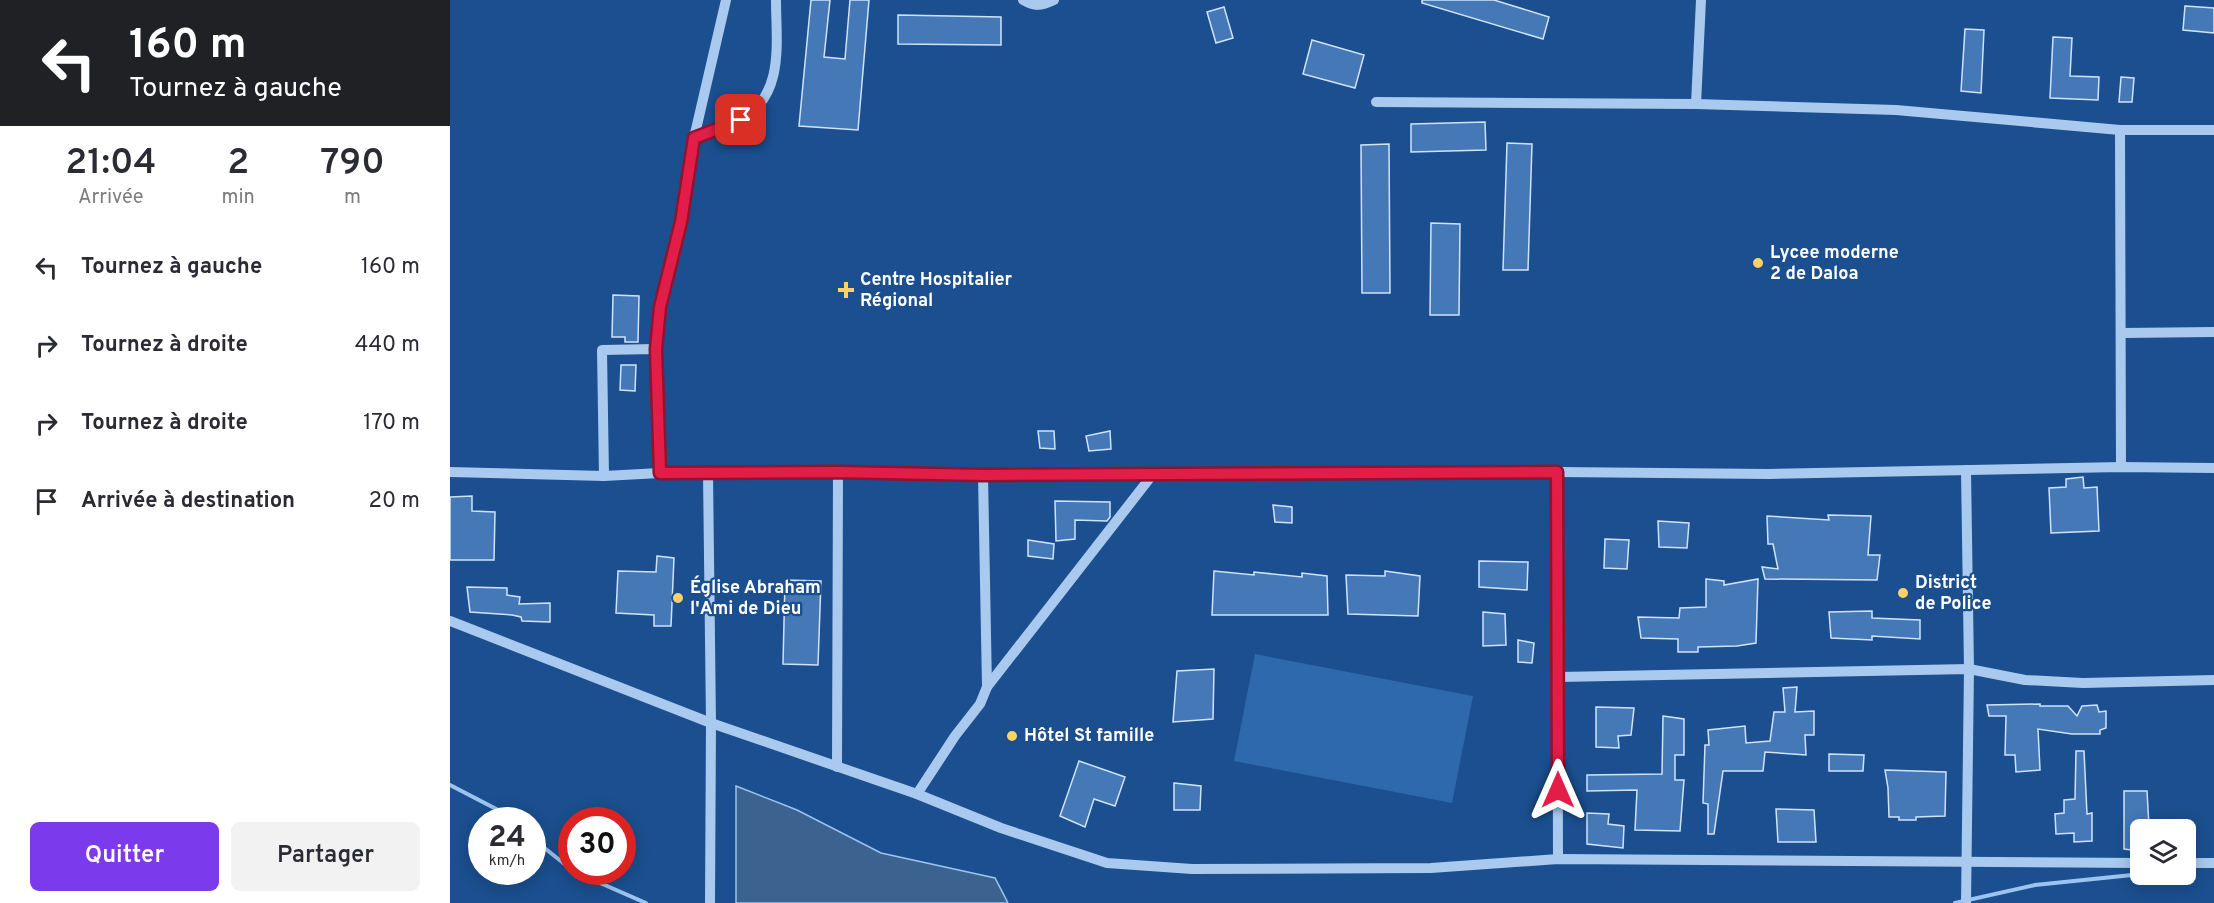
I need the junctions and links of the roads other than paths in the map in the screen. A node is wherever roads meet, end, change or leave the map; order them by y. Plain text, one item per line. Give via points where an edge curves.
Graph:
1 (726, 0) edge
2 (776, 0) edge
3 (1023, 0) edge
4 (1054, 0) edge
5 (1701, 0) edge
6 (1376, 102) dead end
7 (1696, 105) junction
8 (2120, 130) junction
9 (2214, 130) edge
10 (694, 138) junction
11 (2214, 332) edge
12 (2122, 333) junction
13 (656, 349) junction
14 (2121, 467) junction
15 (2214, 468) edge
16 (1966, 470) junction
17 (450, 472) edge
18 (838, 472) junction
19 (1557, 472) junction
20 (660, 473) junction
21 (708, 473) junction
22 (1153, 474) junction
23 (983, 475) junction
24 (604, 476) junction
25 (450, 621) edge
26 (1969, 669) junction
27 (1559, 677) junction
28 (2214, 680) edge
29 (987, 687) junction
30 (711, 723) junction
31 (837, 767) junction
32 (917, 794) junction
33 (1557, 859) junction
34 (1965, 862) junction
35 (2130, 863) edge
36 (2196, 863) edge
37 (2214, 863) edge
38 (710, 903) edge
39 (1966, 903) edge

1 - 10 street
2 - 10 street via 776,64 770,90 755,110 741,120
3 - 4 street via 1032,5
5 - 7 street
6 - 7 street
7 - 8 street via 1896,110
8 - 9 street
8 - 12 street
10 - 13 street via 681,222 660,307
11 - 12 street
12 - 14 street
13 - 20 street
13 - 24 street via 602,350
14 - 15 street
14 - 16 street
16 - 19 street via 1770,474
16 - 26 street
17 - 24 street
18 - 21 street
18 - 23 street
18 - 31 street
19 - 22 street
19 - 27 street
20 - 21 street
20 - 24 street
21 - 30 street
22 - 23 street
22 - 29 street
23 - 29 street
25 - 30 street
26 - 27 street
26 - 28 street via 2025,680 2083,683
26 - 34 street
27 - 33 street
29 - 32 street via 980,704
30 - 31 street
30 - 38 street
31 - 32 street
32 - 33 street via 1011,832 1107,863 1135,866 1431,868
33 - 34 street
34 - 35 street
34 - 39 street
36 - 37 street

